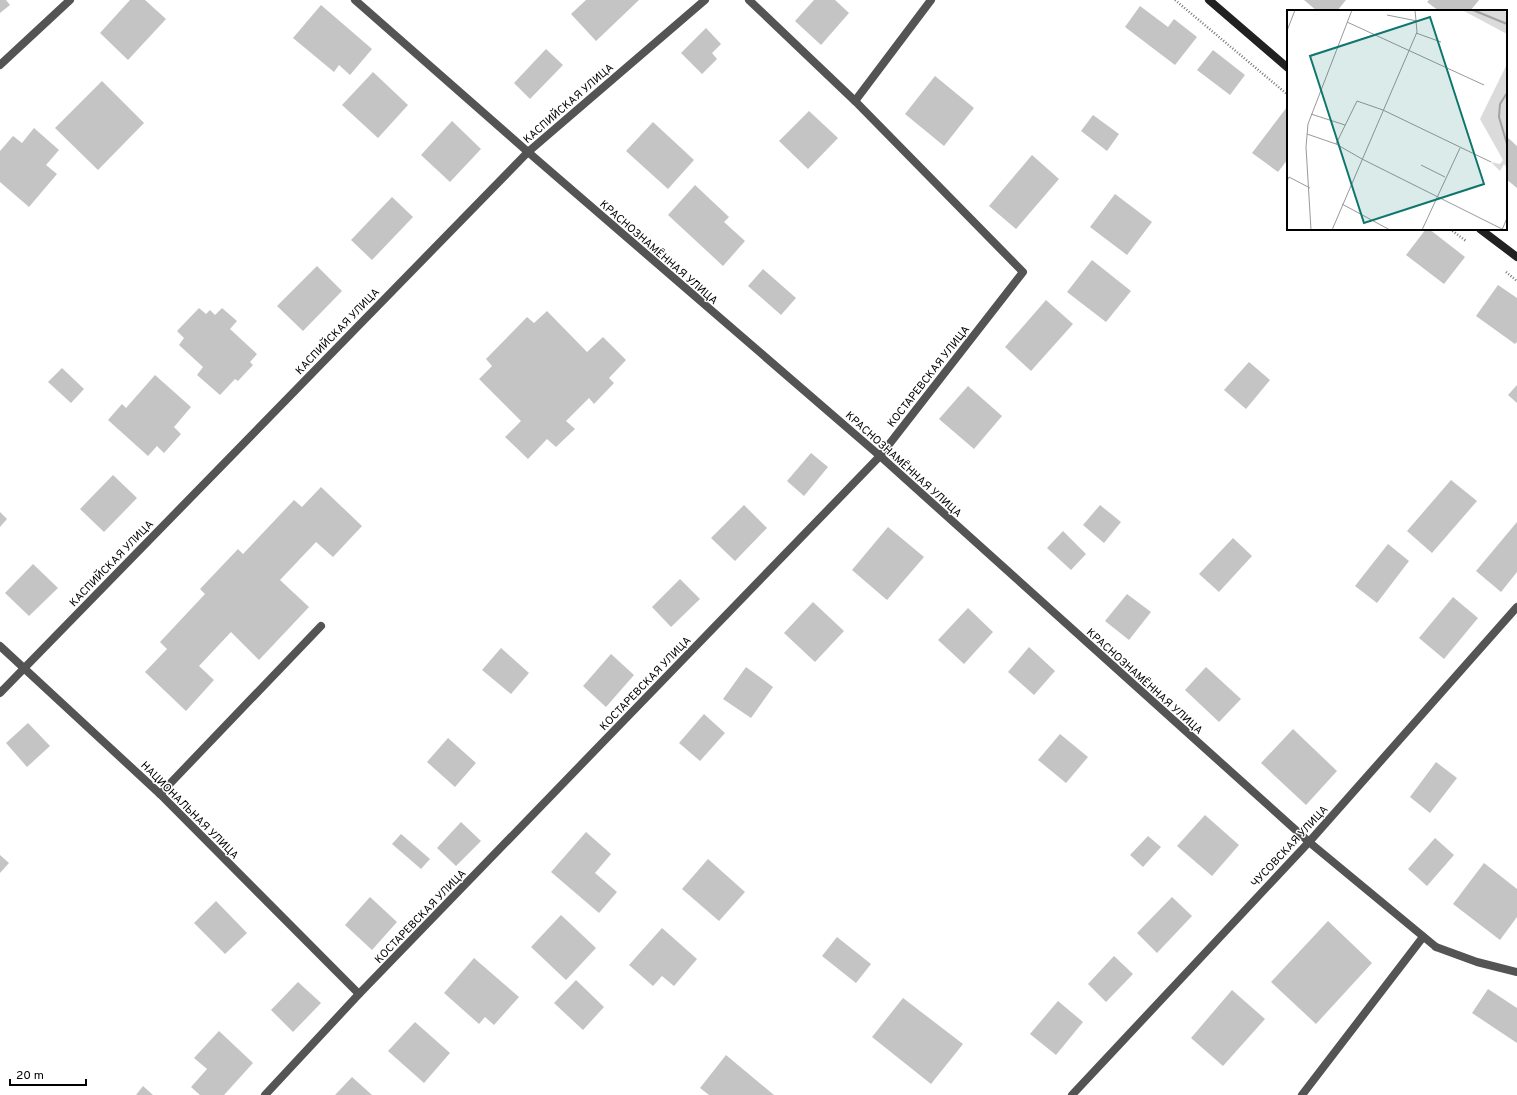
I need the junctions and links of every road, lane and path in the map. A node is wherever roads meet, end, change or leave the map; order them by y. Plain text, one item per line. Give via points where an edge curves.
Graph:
1 (70, 0) edge
2 (355, 0) edge
3 (705, 0) edge
4 (749, 0) edge
5 (931, 0) edge
6 (1175, 0) edge
7 (1209, 0) edge
8 (0, 65) edge
9 (1287, 67) edge
10 (1287, 94) edge
11 (855, 101) junction
12 (528, 152) junction
13 (1481, 230) edge
14 (1517, 257) edge
15 (880, 456) junction
16 (1517, 607) edge
17 (320, 626) dead end
18 (0, 646) edge
19 (24, 668) junction
20 (0, 693) edge
21 (160, 794) junction
22 (1309, 842) junction
23 (1423, 937) junction
24 (1517, 972) edge
25 (359, 994) junction
26 (266, 1095) edge
27 (1072, 1095) edge
28 (1302, 1095) edge

1 - 8 street
2 - 12 street, КРАСНОЗНАМЁННАЯ УЛИЦА
3 - 12 street, КАСПИЙСКАЯ УЛИЦА
4 - 11 street
5 - 11 street
6 - 10 path
7 - 9 street
11 - 15 street, КОСТАРЕВСКАЯ УЛИЦА via 1023,272
12 - 15 street, КРАСНОЗНАМЁННАЯ УЛИЦА
12 - 19 street, КАСПИЙСКАЯ УЛИЦА
13 - 14 street
15 - 22 street, КРАСНОЗНАМЁННАЯ УЛИЦА
15 - 25 street, КОСТАРЕВСКАЯ УЛИЦА
16 - 22 street, ЧУСОВСКАЯ УЛИЦА
17 - 21 street
18 - 19 street, НАЦИОНАЛЬНАЯ УЛИЦА
19 - 20 street, КАСПИЙСКАЯ УЛИЦА
19 - 21 street, НАЦИОНАЛЬНАЯ УЛИЦА
21 - 25 street, НАЦИОНАЛЬНАЯ УЛИЦА
22 - 23 street, КРАСНОЗНАМЁННАЯ УЛИЦА
22 - 27 street, ЧУСОВСКАЯ УЛИЦА
23 - 24 street, КРАСНОЗНАМЁННАЯ УЛИЦА via 1436,947 1477,962
23 - 28 street
25 - 26 street, КОСТАРЕВСКАЯ УЛИЦА

